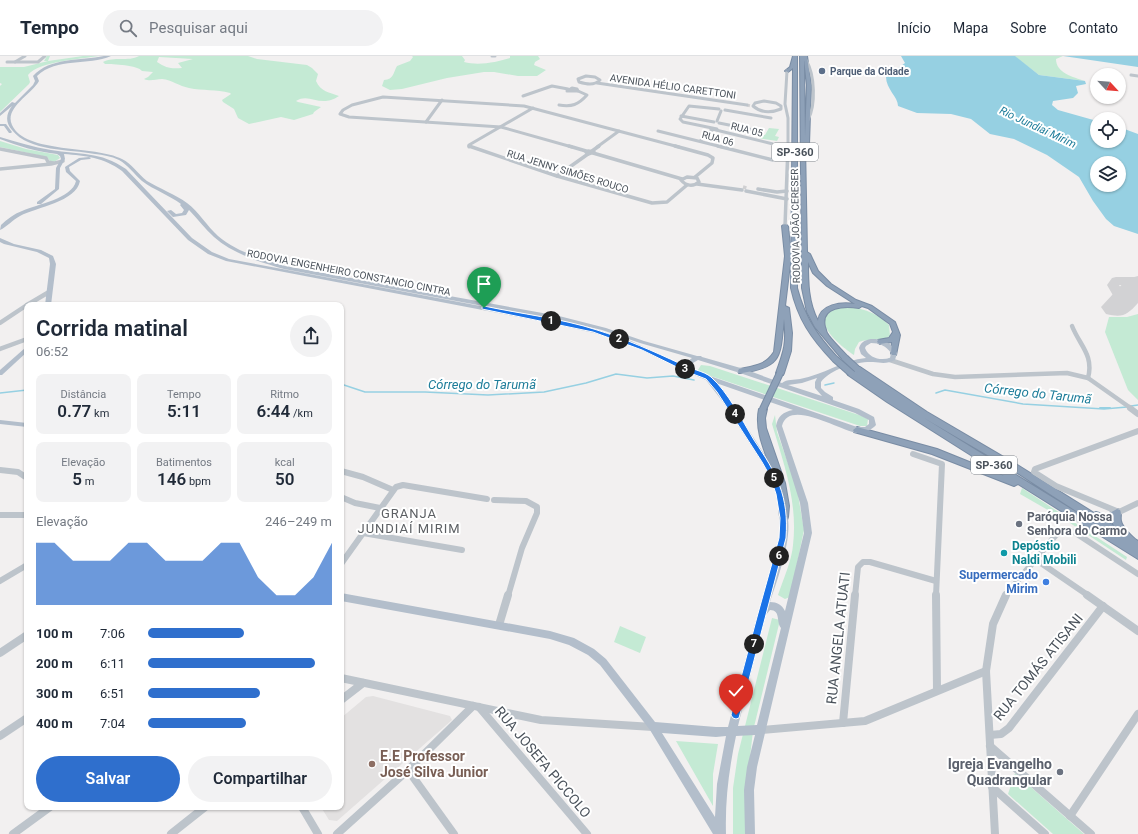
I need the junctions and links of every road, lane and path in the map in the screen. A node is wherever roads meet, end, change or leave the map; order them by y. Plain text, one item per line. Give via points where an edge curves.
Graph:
1 (25, 56) edge
2 (45, 56) edge
3 (100, 56) edge
4 (104, 56) edge
5 (109, 56) edge
6 (492, 56) edge
7 (495, 56) edge
8 (801, 57) edge
9 (92, 58) junction
10 (7, 62) dead end
11 (16, 62) junction
12 (787, 71) joint
13 (1130, 75) dead end
14 (1138, 76) edge
15 (600, 80) junction
16 (597, 83) junction
17 (584, 84) junction
18 (576, 90) junction
19 (674, 93) junction
20 (524, 96) dead end
21 (442, 100) junction
22 (732, 101) junction
23 (726, 102) junction
24 (771, 102) junction
25 (776, 103) junction
26 (785, 103) junction
27 (559, 104) dead end
28 (748, 104) tunnel mouth
29 (533, 108) junction
30 (722, 110) junction
31 (768, 112) junction
32 (772, 112) junction
33 (0, 115) edge
34 (778, 115) dead end
35 (784, 115) junction
36 (681, 118) junction
37 (771, 118) dead end
38 (694, 119) junction
39 (426, 122) junction
40 (717, 122) junction
41 (690, 123) junction
42 (0, 125) edge
43 (501, 127) junction
44 (713, 129) junction
45 (619, 131) junction
46 (658, 131) dead end
47 (759, 131) dead end
48 (0, 137) edge
49 (700, 141) junction
50 (773, 144) dead end
51 (24, 146) junction
52 (51, 148) junction
53 (0, 149) edge
54 (96, 152) junction
55 (587, 152) junction
56 (592, 152) junction
57 (59, 154) junction
58 (92, 157) junction
59 (43, 158) junction
60 (803, 158) junction
61 (123, 160) junction
62 (773, 160) dead end
63 (63, 161) junction
64 (55, 164) junction
65 (42, 165) junction
66 (58, 168) junction
67 (1, 170) edge
68 (0, 176) edge
69 (557, 176) junction
70 (695, 177) junction
71 (682, 179) junction
72 (135, 182) junction
73 (698, 182) junction
74 (687, 185) junction
75 (55, 191) junction
76 (787, 191) junction
77 (777, 194) junction
78 (66, 196) junction
79 (787, 199) junction
80 (25, 211) junction
81 (785, 226) joint
82 (0, 229) edge
83 (0, 240) edge
84 (804, 246) junction
85 (794, 248) junction
86 (785, 285) junction
87 (49, 292) junction
88 (32, 302) edge
89 (48, 302) edge
90 (24, 307) edge
91 (875, 310) junction
92 (0, 323) edge
93 (1072, 326) dead end
94 (896, 331) junction
95 (827, 339) junction
96 (24, 340) edge
97 (880, 342) junction
98 (862, 348) junction
99 (0, 350) edge
100 (24, 352) edge
101 (894, 353) junction
102 (699, 357) junction
103 (875, 360) junction
104 (890, 360) junction
105 (855, 367) junction
106 (687, 370) junction
107 (742, 371) junction
108 (0, 373) edge
109 (826, 373) junction
110 (708, 378) junction
111 (1088, 378) junction
112 (780, 384) junction
113 (841, 406) junction
114 (1138, 414) edge
115 (815, 415) junction
116 (0, 422) edge
117 (24, 425) edge
118 (857, 430) junction
119 (1138, 431) edge
120 (913, 454) dead end
121 (0, 470) edge
122 (344, 472) edge
123 (24, 474) edge
124 (393, 490) junction
125 (1040, 494) junction
126 (344, 498) edge
127 (487, 499) dead end
128 (494, 500) dead end
129 (1065, 500) junction
130 (1138, 503) edge
131 (380, 508) junction
132 (1118, 512) junction
133 (0, 515) edge
134 (24, 515) edge
135 (784, 518) junction
136 (362, 533) junction
137 (1138, 549) edge
138 (462, 550) dead end
139 (1035, 559) junction
140 (344, 560) edge
141 (24, 567) edge
142 (1138, 574) edge
143 (0, 581) edge
144 (936, 581) junction
145 (344, 598) edge
146 (1103, 606) junction
147 (761, 617) junction
148 (499, 625) junction
149 (1138, 631) edge
150 (24, 637) edge
151 (782, 640) junction
152 (0, 653) edge
153 (986, 671) junction
154 (344, 679) edge
155 (363, 683) junction
156 (937, 690) junction
157 (344, 698) edge
158 (476, 706) junction
159 (1138, 714) edge
160 (24, 720) edge
161 (843, 723) junction
162 (653, 727) junction
163 (732, 730) junction
164 (761, 730) junction
165 (990, 735) junction
166 (0, 736) edge
167 (990, 746) junction
168 (408, 770) junction
169 (992, 787) junction
170 (46, 810) edge
171 (201, 810) edge
172 (304, 810) edge
173 (1070, 816) junction
174 (13, 834) edge
175 (171, 834) edge
176 (318, 834) edge
177 (337, 834) edge
178 (454, 834) edge
179 (587, 834) edge
180 (720, 834) edge
181 (750, 834) edge
182 (995, 834) edge
183 (1045, 834) edge
184 (1091, 834) edge

1 - 11 street
2 - 11 street via 40,62
3 - 9 main road
4 - 9 main road
5 - 52 main road, RODOVIA ENGENHEIRO CONSTANCIO CINTRA via 59,64 40,71 36,76 35,85 12,110 10,126 18,135
6 - 7 street
8 - 12 highway
8 - 60 highway, RODOVIA JOÃO CERESER / SP-360
8 - 60 highway via 808,68 808,120
8 - 85 highway, RODOVIA JOÃO CERESER / SP-360
9 - 33 main road via 55,63 34,71 30,86
10 - 11 street
12 - 26 street
13 - 14 street
15 - 16 street, AVENIDA HÉLIO CARETTONI
15 - 17 street, AVENIDA HÉLIO CARETTONI via 594,76 578,79 578,82
15 - 19 street, AVENIDA HÉLIO CARETTONI
16 - 17 street, AVENIDA HÉLIO CARETTONI
16 - 19 street, AVENIDA HÉLIO CARETTONI
17 - 18 street
18 - 20 street via 549,87
18 - 27 street via 586,94 578,105
19 - 22 street, AVENIDA HÉLIO CARETTONI
19 - 23 street, AVENIDA HÉLIO CARETTONI
21 - 29 street
21 - 39 street
21 - 39 street via 387,97 347,107 340,112 342,115 353,117
22 - 23 street, AVENIDA HÉLIO CARETTONI
22 - 28 street, AVENIDA HÉLIO CARETTONI
23 - 30 street
24 - 25 street
24 - 26 street
24 - 31 street via 753,104 757,110
25 - 26 street
25 - 32 street via 781,109
26 - 35 street
29 - 43 street
29 - 45 street
30 - 36 street via 690,106
30 - 37 street
30 - 40 street
31 - 32 street
31 - 34 street
32 - 35 street
35 - 76 street via 788,118
36 - 38 street
36 - 41 street, RUA 05
38 - 40 street
38 - 41 street
39 - 43 street
40 - 44 street
40 - 47 street
41 - 44 street, RUA 05
42 - 52 main road via 5,125 13,135 24,141
43 - 55 street
43 - 69 street, RUA JENNY SIMÕES ROUCO via 469,145 470,149
44 - 49 street
44 - 50 street, RUA 05
45 - 56 street
45 - 70 street via 713,158 712,163
46 - 49 street, RUA 06
48 - 51 main road, RODOVIA ENGENHEIRO CONSTANCIO CINTRA
49 - 62 street, RUA 06
51 - 57 main road via 32,150
51 - 72 main road, RODOVIA ENGENHEIRO CONSTANCIO CINTRA via 103,158 116,164
52 - 54 main road, RODOVIA ENGENHEIRO CONSTANCIO CINTRA
52 - 61 main road via 93,148 112,152
53 - 59 street
54 - 61 main road, RODOVIA ENGENHEIRO CONSTANCIO CINTRA
54 - 72 main road via 121,162 137,178 181,204 187,212 180,216 173,215 144,187
55 - 56 street
55 - 69 street
56 - 71 street
57 - 58 main road
57 - 63 main road
58 - 72 main road via 112,163
58 - 78 main road via 80,159 67,167 79,184
59 - 64 street
59 - 65 street
60 - 84 highway, RODOVIA JOÃO CERESER / SP-360
61 - 102 main road, RODOVIA ENGENHEIRO CONSTANCIO CINTRA via 145,180 186,204 219,240 242,253 284,267 576,322
63 - 64 street
63 - 66 main road
64 - 65 street
65 - 66 street
65 - 67 street
65 - 67 street
66 - 75 main road via 58,186
67 - 68 street
69 - 74 street, RUA JENNY SIMÕES ROUCO via 652,204 662,204 670,200
70 - 71 street via 687,176
70 - 73 street
71 - 74 street
72 - 106 main road, RODOVIA ENGENHEIRO CONSTANCIO CINTRA via 190,239 210,253 228,260 576,326 628,342
73 - 74 street
73 - 77 street
75 - 78 main road via 55,197
75 - 80 main road
76 - 77 street
76 - 79 street
77 - 79 street
78 - 80 main road
79 - 81 street
80 - 82 main road via 9,220
81 - 86 highway via 788,256
83 - 87 main road via 9,245 40,251 51,257 53,264
84 - 91 highway via 811,266 822,279 844,295
84 - 95 highway, RODOVIA JOÃO CERESER / SP-360 via 805,288 810,312
85 - 86 highway
85 - 105 highway, SP-360, bridge via 794,288 801,313 810,331 835,359
86 - 107 highway via 778,352 772,362 760,368
86 - 135 highway, bridge via 788,352 761,418 782,488 785,502
87 - 88 street
87 - 89 main road
90 - 92 street
91 - 94 highway via 893,323
91 - 95 highway via 847,305 826,310 821,316 821,325
93 - 111 street via 1074,334 1091,361
94 - 97 highway via 891,340
94 - 101 highway
95 - 105 highway, RODOVIA JOÃO CERESER / SP-360, bridge
96 - 99 street
97 - 98 main road via 870,341
97 - 101 main road via 890,347
98 - 103 main road via 864,354
98 - 105 main road
100 - 108 main road
101 - 104 main road via 893,359
102 - 106 main road via 690,362
102 - 107 main road, RODOVIA ENGENHEIRO CONSTANCIO CINTRA
103 - 104 main road
103 - 105 main road
104 - 111 street via 933,374 955,377 1067,373
105 - 109 main road
105 - 125 highway, SP-360 via 890,400
105 - 129 highway, SP-360 via 924,414
106 - 110 main road, RODOVIA ENGENHEIRO CONSTANCIO CINTRA
107 - 112 main road, RODOVIA ENGENHEIRO CONSTANCIO CINTRA
109 - 112 main road via 794,383
109 - 113 main road via 819,378 817,388
110 - 115 main road, RODOVIA ENGENHEIRO CONSTANCIO CINTRA
110 - 135 main road via 728,403 773,475
111 - 114 street
112 - 113 main road, RODOVIA ENGENHEIRO CONSTANCIO CINTRA
113 - 118 main road via 872,419 871,428
115 - 118 main road, RODOVIA ENGENHEIRO CONSTANCIO CINTRA
115 - 151 main road via 789,413 779,422 781,436 804,503 808,533
116 - 117 main road
118 - 125 highway via 934,451
119 - 132 street via 1035,469 1034,472 1057,486
120 - 144 street via 942,464
121 - 123 street via 16,470
122 - 124 street
124 - 127 street via 404,485
124 - 131 street
125 - 137 highway, SP-360
126 - 131 street
128 - 148 street via 526,501 537,507
129 - 132 highway via 1102,519 1107,519
129 - 137 highway, SP-360
130 - 132 street
131 - 136 street
132 - 137 highway via 1116,522
133 - 134 street
135 - 147 main road via 783,538
136 - 138 street
136 - 140 street
139 - 142 street via 1059,532 1068,531
139 - 146 street
139 - 153 street via 997,610
141 - 143 street
144 - 156 street
144 - 161 street, RUA ANGELA ATUATI via 870,562 863,562 858,567
145 - 148 main road
146 - 149 street
146 - 165 street, RUA TOMÁS ATISANI via 1009,728 1001,734
147 - 151 main road via 767,606 771,605 781,610
147 - 163 main road
148 - 162 main road via 571,641 591,652 603,662
150 - 152 street
151 - 164 main road
153 - 156 street
153 - 165 street
154 - 155 street
155 - 157 street
155 - 158 street
156 - 161 street via 865,721
158 - 162 street via 541,720
158 - 168 street
158 - 179 street, RUA JOSEFA PICCOLO
159 - 173 street
160 - 166 street
161 - 164 street
162 - 163 main road via 705,731
162 - 180 main road
163 - 164 main road
163 - 180 main road via 721,781
164 - 181 main road via 749,790
165 - 167 street
167 - 169 street
167 - 173 street
168 - 177 street
168 - 178 street
169 - 182 street
169 - 183 street
170 - 174 street
171 - 175 street
172 - 176 street
173 - 184 street

